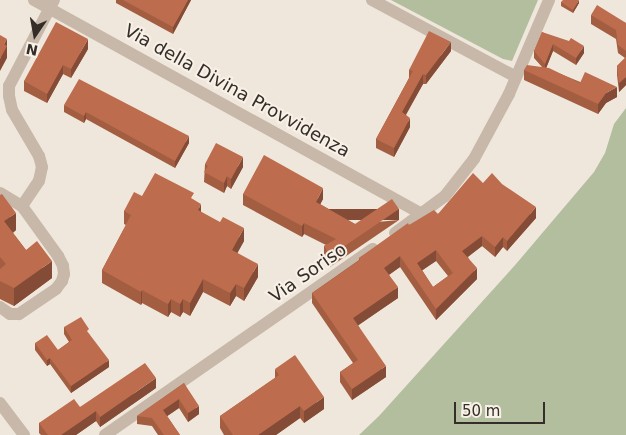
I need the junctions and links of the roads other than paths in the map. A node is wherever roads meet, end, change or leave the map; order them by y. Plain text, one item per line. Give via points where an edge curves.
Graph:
1 (34, 0) edge
2 (372, 0) edge
3 (548, 0) edge
4 (52, 4) edge
5 (516, 77) junction
6 (0, 193) edge
7 (22, 206) junction
8 (422, 214) junction
9 (0, 307) edge
10 (0, 403) edge
11 (24, 435) edge
12 (105, 435) edge

1 - 4 street, Via della Divina Provvidenza
2 - 5 street
3 - 5 street, Via Soriso
4 - 7 street via 11,81 9,91 12,110 40,156 42,167 39,181
4 - 8 street, Via della Divina Provvidenza
5 - 8 street, Via Soriso via 471,164 445,196
6 - 7 street
7 - 9 street via 61,262 63,277 56,289 19,314 10,314
8 - 12 street, Via Soriso
10 - 11 street

